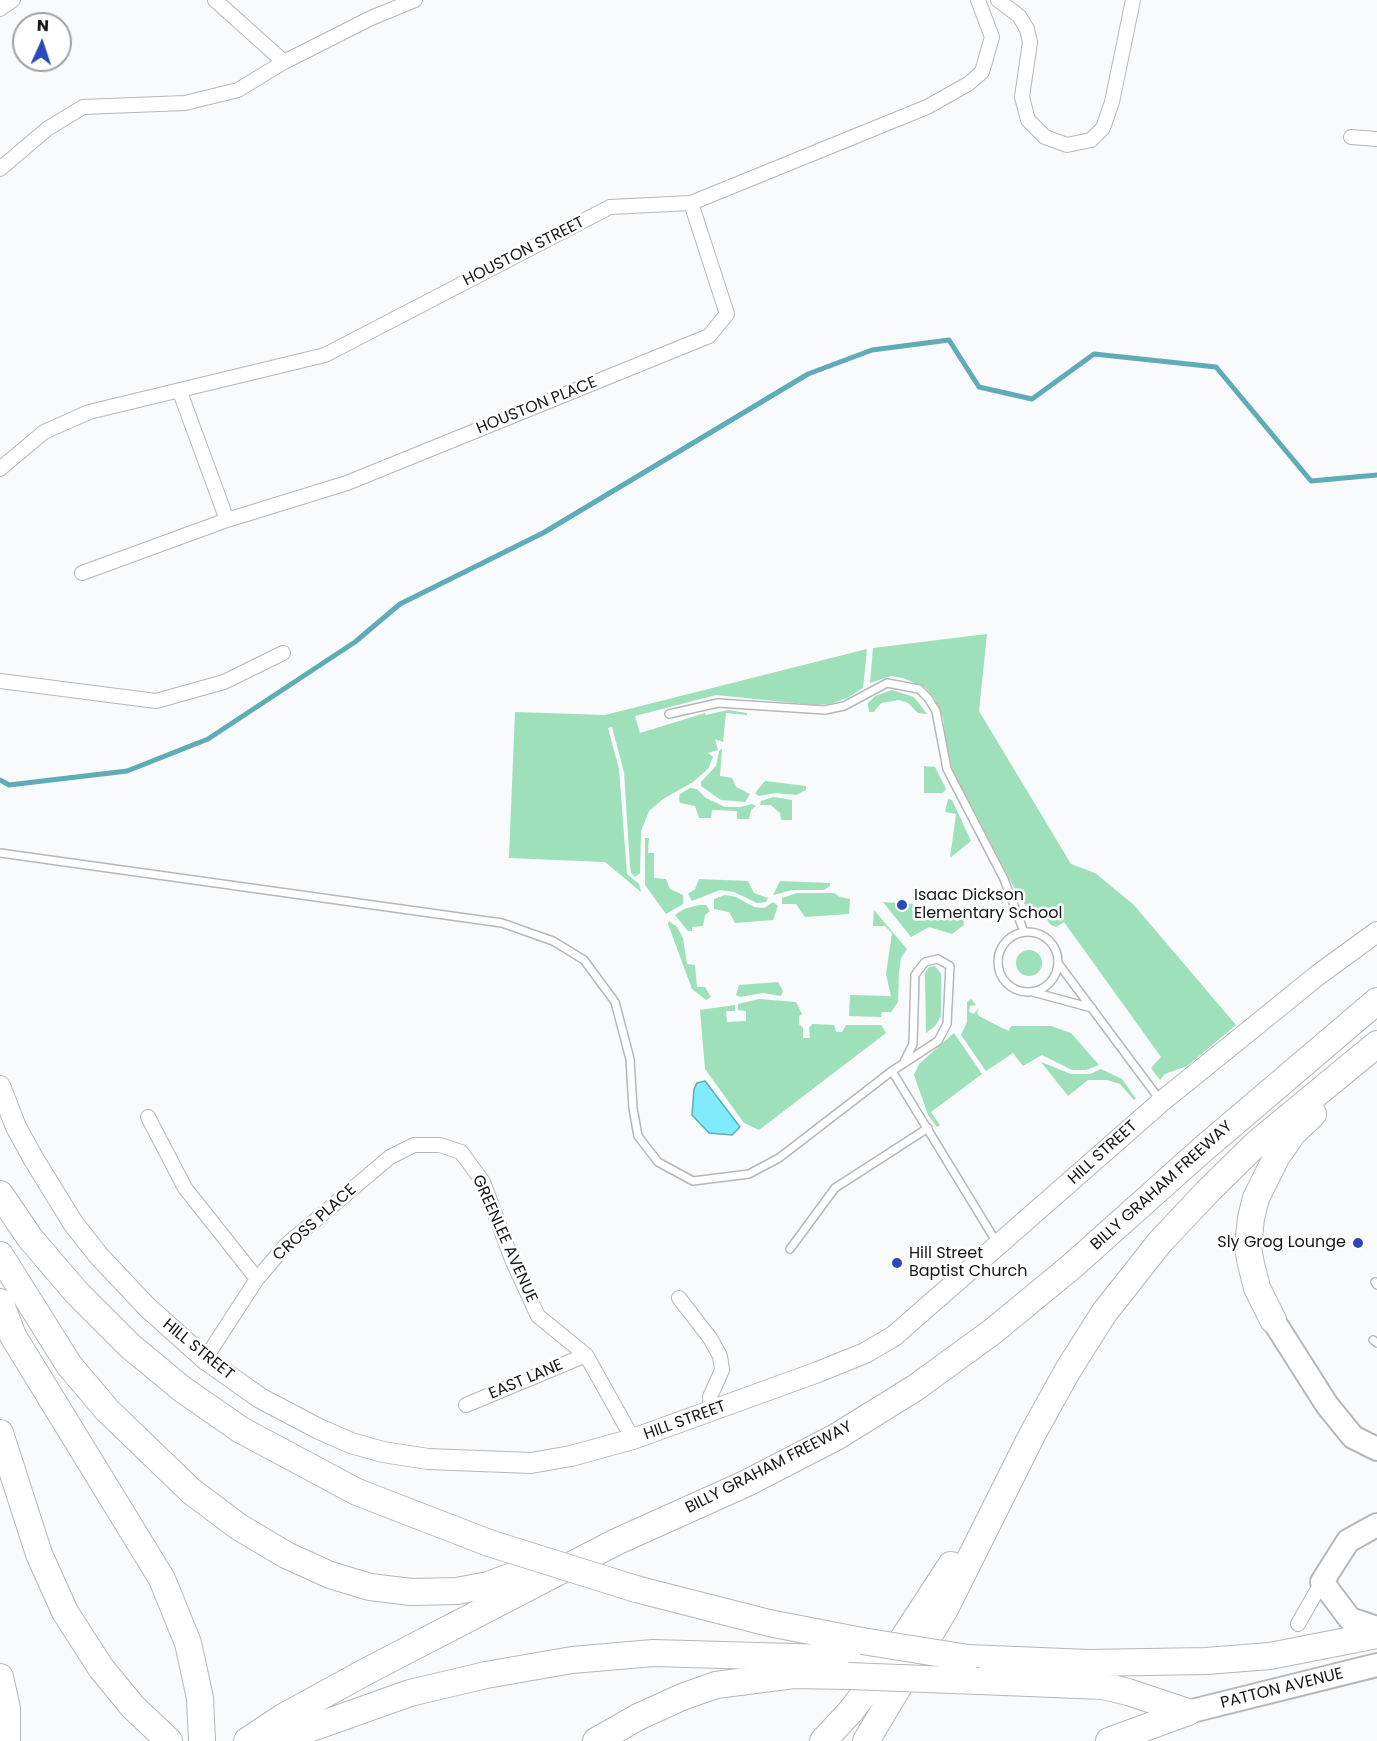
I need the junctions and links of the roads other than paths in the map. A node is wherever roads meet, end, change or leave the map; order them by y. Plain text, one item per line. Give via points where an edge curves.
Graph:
1 (13, 0) edge
2 (215, 0) edge
3 (415, 0) edge
4 (978, 0) edge
5 (998, 0) edge
6 (1133, 0) edge
7 (0, 9) edge
8 (284, 62) junction
9 (1351, 137) dead end
10 (1377, 139) edge
11 (0, 169) edge
12 (691, 203) junction
13 (180, 392) junction
14 (0, 469) edge
15 (227, 520) junction
16 (82, 573) dead end
17 (283, 653) dead end
18 (0, 681) edge
19 (669, 714) dead end
20 (0, 853) edge
21 (1024, 932) junction
22 (1377, 932) edge
23 (1058, 963) junction
24 (1033, 992) junction
25 (1374, 1003) edge
26 (1093, 1008) junction
27 (1377, 1046) edge
28 (904, 1062) junction
29 (892, 1071) junction
30 (0, 1086) edge
31 (1161, 1102) junction
32 (148, 1117) dead end
33 (928, 1128) junction
34 (461, 1152) joint
35 (0, 1194) edge
36 (999, 1246) junction
37 (790, 1250) dead end
38 (0, 1255) edge
39 (257, 1279) junction
40 (679, 1298) dead end
41 (0, 1302) edge
42 (1272, 1320) joint
43 (586, 1355) junction
44 (205, 1359) junction
45 (466, 1406) dead end
46 (711, 1411) junction
47 (0, 1433) edge
48 (633, 1439) junction
49 (1377, 1449) edge
50 (1006, 1485) junction
51 (1377, 1525) edge
52 (616, 1542) junction
53 (1322, 1582) junction
54 (1298, 1624) dead end
55 (1377, 1628) edge
56 (1377, 1635) edge
57 (858, 1659) junction
58 (1377, 1665) edge
59 (0, 1677) edge
60 (1188, 1712) junction
61 (7, 1741) edge
62 (169, 1741) edge
63 (202, 1741) edge
64 (247, 1741) edge
65 (275, 1741) edge
66 (596, 1741) edge
67 (823, 1741) edge
68 (866, 1741) edge
69 (1109, 1741) edge

1 - 7 street
2 - 8 street
3 - 8 street
4 - 12 street, HOUSTON STREET via 992,37 982,72 968,84 927,107
5 - 6 street via 1019,16 1028,29 1030,42 1022,97 1028,120 1045,137 1067,145 1090,140 1103,128
8 - 11 street via 238,90 185,104 83,107 47,129
9 - 10 street
12 - 13 street, HOUSTON STREET via 610,207 325,355
12 - 15 street, HOUSTON PLACE via 727,314 709,336 347,483
13 - 14 street, HOUSTON STREET via 83,415 44,432
13 - 15 street
15 - 16 street, HOUSTON PLACE
17 - 18 street via 224,682 156,701
19 - 21 lane via 718,703 825,710 844,706 887,683 919,689 936,711 947,770 1004,879
20 - 29 lane via 502,923 553,941 584,960 615,1002 630,1059 638,1136 658,1162 693,1181 749,1174 779,1158
21 - 23 lane via 1044,937 1057,952
21 - 24 lane via 1007,941 999,966 1007,983
22 - 31 street, HILL STREET
23 - 24 lane via 1051,982
23 - 26 lane
24 - 26 lane
25 - 52 highway, BILLY GRAHAM FREEWAY via 1071,1267 915,1388 836,1437 747,1483
26 - 31 lane
27 - 42 highway via 1293,1133 1277,1155 1256,1198 1248,1248 1257,1288
27 - 50 highway, BILLY GRAHAM FREEWAY via 1257,1143 1160,1242 1104,1313 1068,1370
28 - 28 lane via 938,1041 947,1024 950,966 938,959 925,962 915,975 913,1044
28 - 29 lane
29 - 33 lane
30 - 44 street, HILL STREET via 16,1127 73,1223 147,1307
31 - 36 street, HILL STREET
32 - 39 street via 185,1188
33 - 36 lane
33 - 37 lane via 835,1188
34 - 39 street, CROSS PLACE via 440,1144 414,1145 390,1156 286,1245
34 - 43 street, GREENLEE AVENUE via 483,1182 538,1316
35 - 57 highway, bridge via 76,1293 130,1346 241,1430 337,1482 419,1518 636,1589 769,1623
36 - 46 street, HILL STREET via 894,1336 865,1353
38 - 52 highway via 69,1365 107,1410 191,1491 239,1527 286,1555 330,1575 370,1587 411,1592 457,1591 526,1572 585,1545
39 - 44 street, CROSS PLACE
40 - 46 street via 720,1356 722,1370 710,1397
41 - 63 highway via 13,1336 162,1579 188,1642 200,1698
42 - 49 main road via 1327,1405 1353,1437
43 - 45 street, EAST LANE
43 - 48 street, GREENLEE AVENUE
44 - 48 street, HILL STREET via 291,1416 351,1443 383,1452 428,1459 531,1462
46 - 48 street, HILL STREET
47 - 62 highway via 39,1554 65,1612 101,1668
50 - 67 highway via 986,1496 951,1564 882,1671
50 - 68 highway, BILLY GRAHAM FREEWAY via 945,1609
51 - 53 main road via 1348,1541
52 - 64 highway, BILLY GRAHAM FREEWAY via 369,1670
53 - 54 street
53 - 55 main road via 1350,1618
56 - 57 highway, bridge via 1270,1656 1206,1661
57 - 60 highway, bridge via 979,1681 1103,1686
57 - 65 highway via 653,1653 572,1660 411,1693
57 - 66 highway via 794,1676 716,1685 647,1713
58 - 60 main road, PATTON AVENUE
59 - 61 highway via 7,1708
60 - 69 highway

